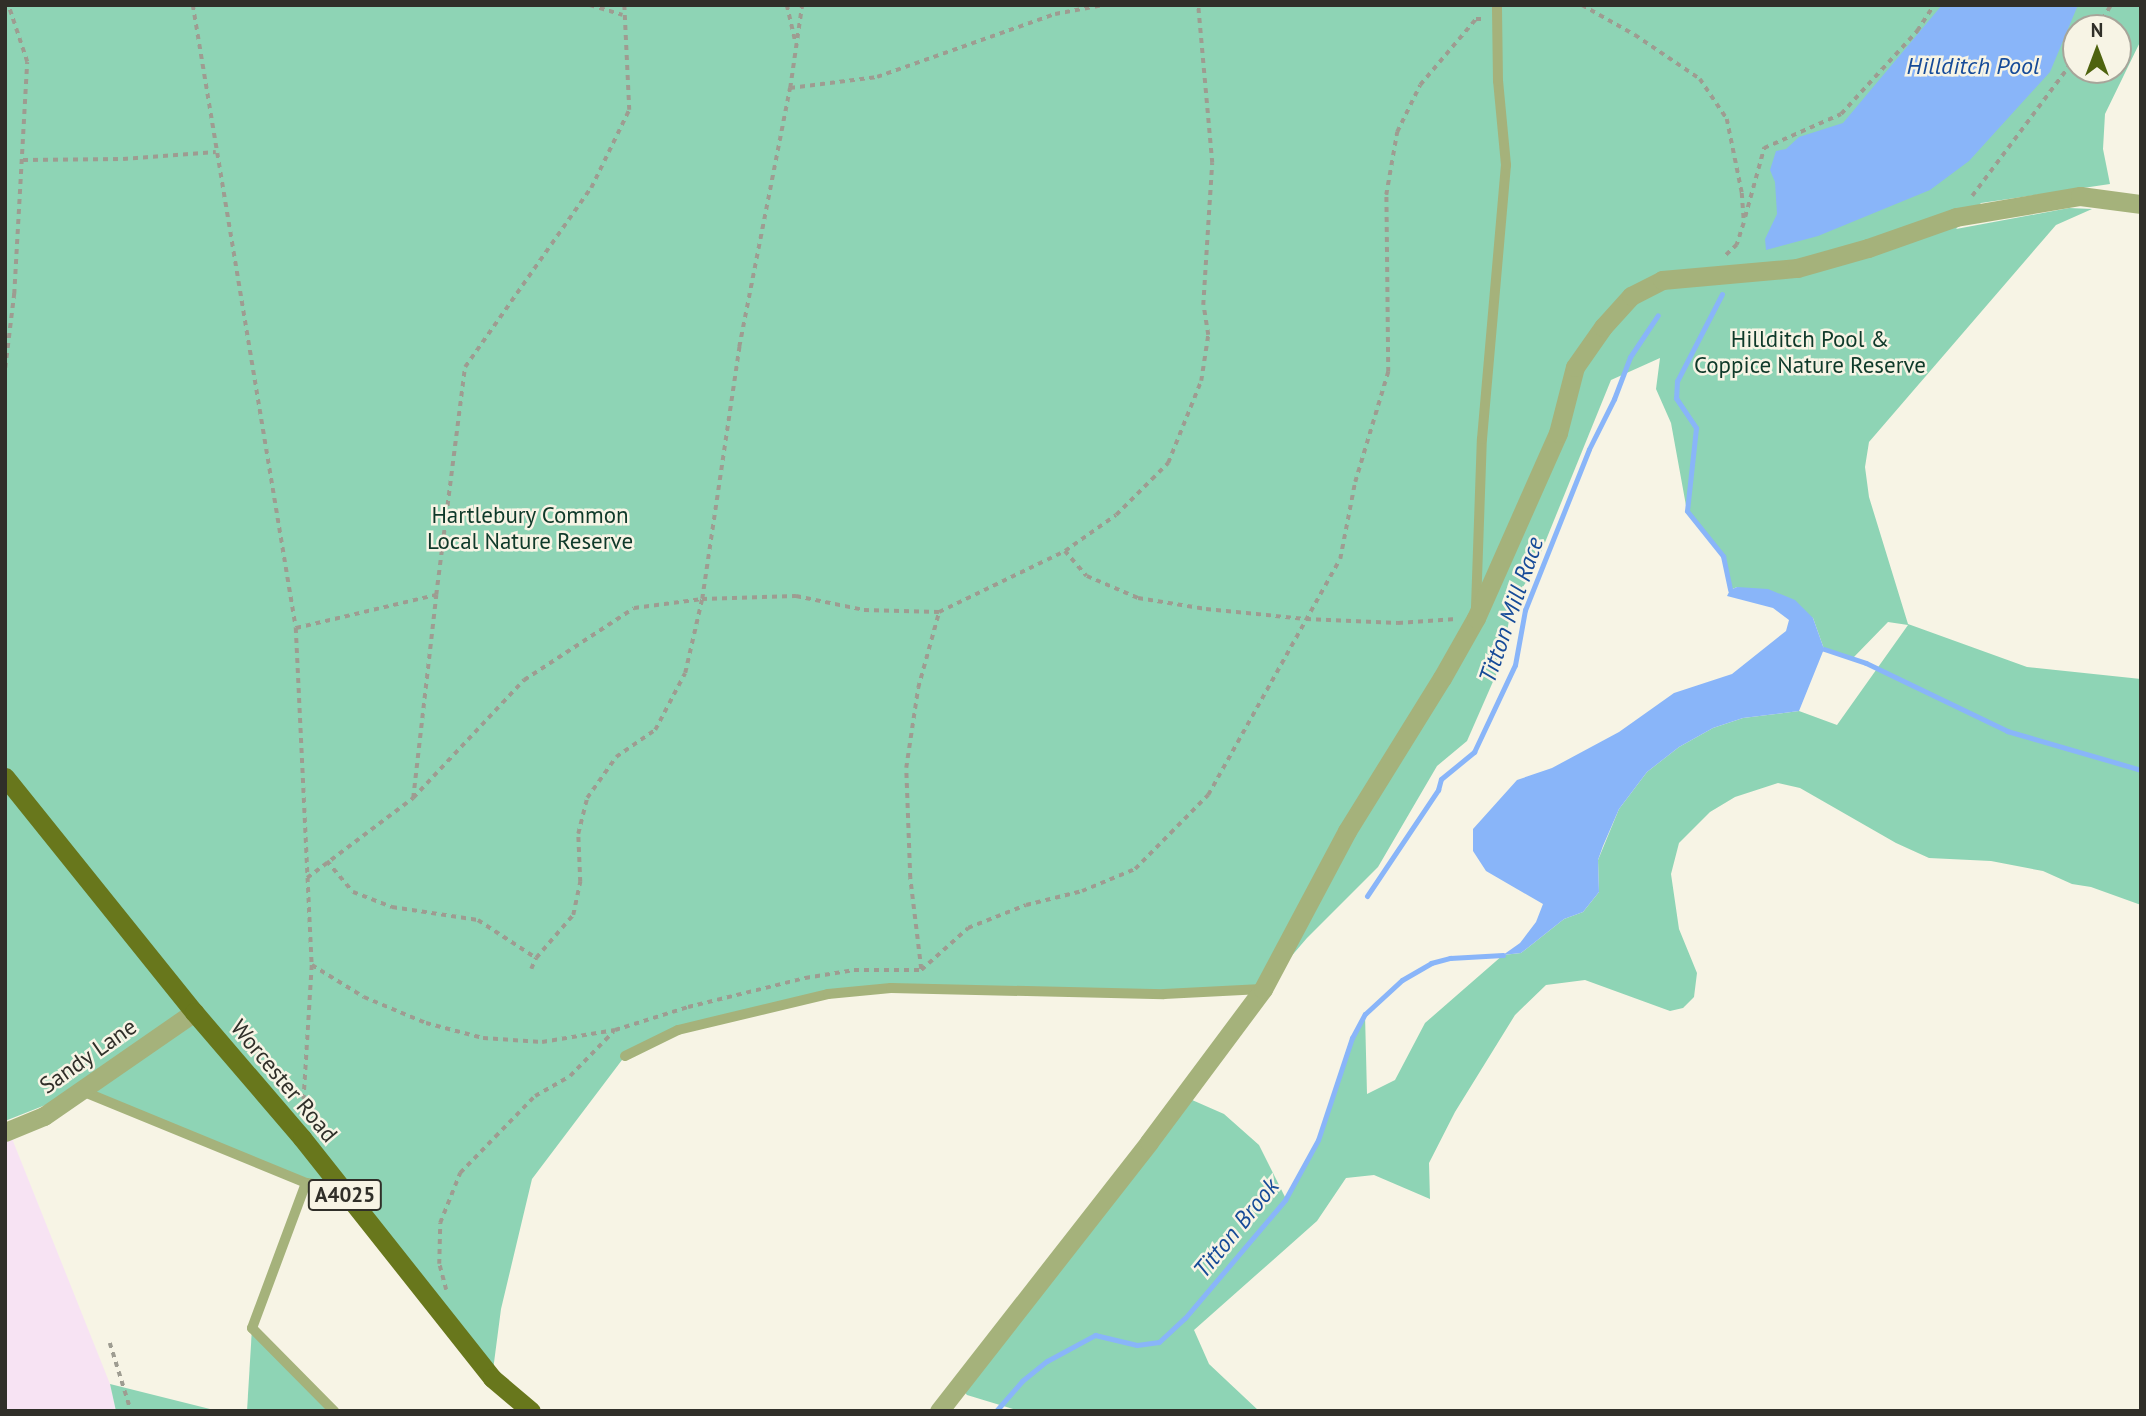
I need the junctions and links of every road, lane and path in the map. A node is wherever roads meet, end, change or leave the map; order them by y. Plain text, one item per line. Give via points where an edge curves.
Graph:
1 (8, 5) edge
2 (193, 5) edge
3 (590, 5) edge
4 (624, 5) edge
5 (787, 5) edge
6 (802, 5) edge
7 (1103, 5) edge
8 (1198, 5) edge
9 (1497, 5) edge
10 (1581, 5) edge
11 (1934, 5) edge
12 (623, 15) junction
13 (1496, 19) junction
14 (796, 45) junction
15 (2062, 76) edge
16 (790, 88) junction
17 (216, 152) junction
18 (22, 160) junction
19 (2141, 204) edge
20 (1956, 217) junction
21 (1744, 223) junction
22 (1706, 274) junction
23 (5, 368) edge
24 (1065, 551) junction
25 (436, 595) junction
26 (702, 599) junction
27 (939, 611) junction
28 (1476, 618) junction
29 (1306, 619) junction
30 (296, 628) junction
31 (5, 777) edge
32 (413, 798) junction
33 (327, 861) junction
34 (307, 878) junction
35 (536, 958) junction
36 (312, 965) junction
37 (531, 969) dead end
38 (921, 970) junction
39 (923, 988) junction
40 (1263, 989) junction
41 (194, 1012) junction
42 (615, 1030) junction
43 (625, 1056) dead end
44 (81, 1091) junction
45 (5, 1132) edge
46 (302, 1138) junction
47 (306, 1183) junction
48 (338, 1187) junction
49 (439, 1264) dead end
50 (110, 1343) dead end
51 (528, 1410) edge
52 (131, 1411) edge
53 (334, 1411) edge
54 (939, 1411) edge

1 - 18 path via 27,62
2 - 17 path
3 - 12 path
4 - 12 path
5 - 14 path
6 - 14 path
7 - 16 path via 1055,14 877,77
8 - 24 path via 1212,163 1203,305 1208,335 1201,381 1168,463 1116,515
9 - 13 lane
10 - 21 path via 1700,79 1727,119
11 - 21 path via 1917,31 1841,114 1764,148
12 - 25 path via 629,110 591,188 465,367
13 - 28 lane via 1506,165 1483,426
13 - 29 path via 1476,19 1460,36 1420,85 1397,132 1386,195 1388,372 1355,482 1340,559
14 - 16 path
15 - 20 path
16 - 26 path via 739,347
17 - 18 path
17 - 30 path
18 - 23 path
19 - 20 street via 2080,196
20 - 22 street via 1797,268
21 - 22 path via 1737,244
22 - 28 street via 1662,280 1631,296 1575,367 1558,433
24 - 27 path
24 - 29 path via 1087,576 1138,598
25 - 30 path
25 - 32 path
26 - 27 path via 796,596 864,610
26 - 32 path via 634,608 524,680
26 - 35 path via 685,673 655,730 616,757 587,798 579,834 580,882 573,915
27 - 38 path via 918,688 906,768 910,878
28 - 29 path via 1398,624
28 - 40 street via 1347,831
29 - 38 path via 1208,795 1135,869 1092,888 1026,905 968,928
30 - 34 path
31 - 41 main road, Worcester Road / A4025
32 - 33 path
33 - 34 path
33 - 35 path via 353,892 392,907 478,920
34 - 36 path
35 - 37 path
36 - 42 path via 364,997 426,1023 483,1038 542,1042
36 - 46 path
38 - 39 path
38 - 42 path via 855,970 805,978
39 - 40 lane via 1164,994
39 - 43 lane via 828,994 779,1004 678,1030
40 - 54 street
41 - 44 street, Sandy Lane
41 - 46 main road, Worcester Road / A4025
42 - 49 path via 570,1076 535,1096 460,1173 440,1223
44 - 45 street, Sandy Lane via 44,1116
44 - 47 lane
46 - 48 main road, Worcester Road / A4025
47 - 48 lane
47 - 53 lane via 251,1328
48 - 51 main road, Worcester Road / A4025 via 492,1378
50 - 52 path

